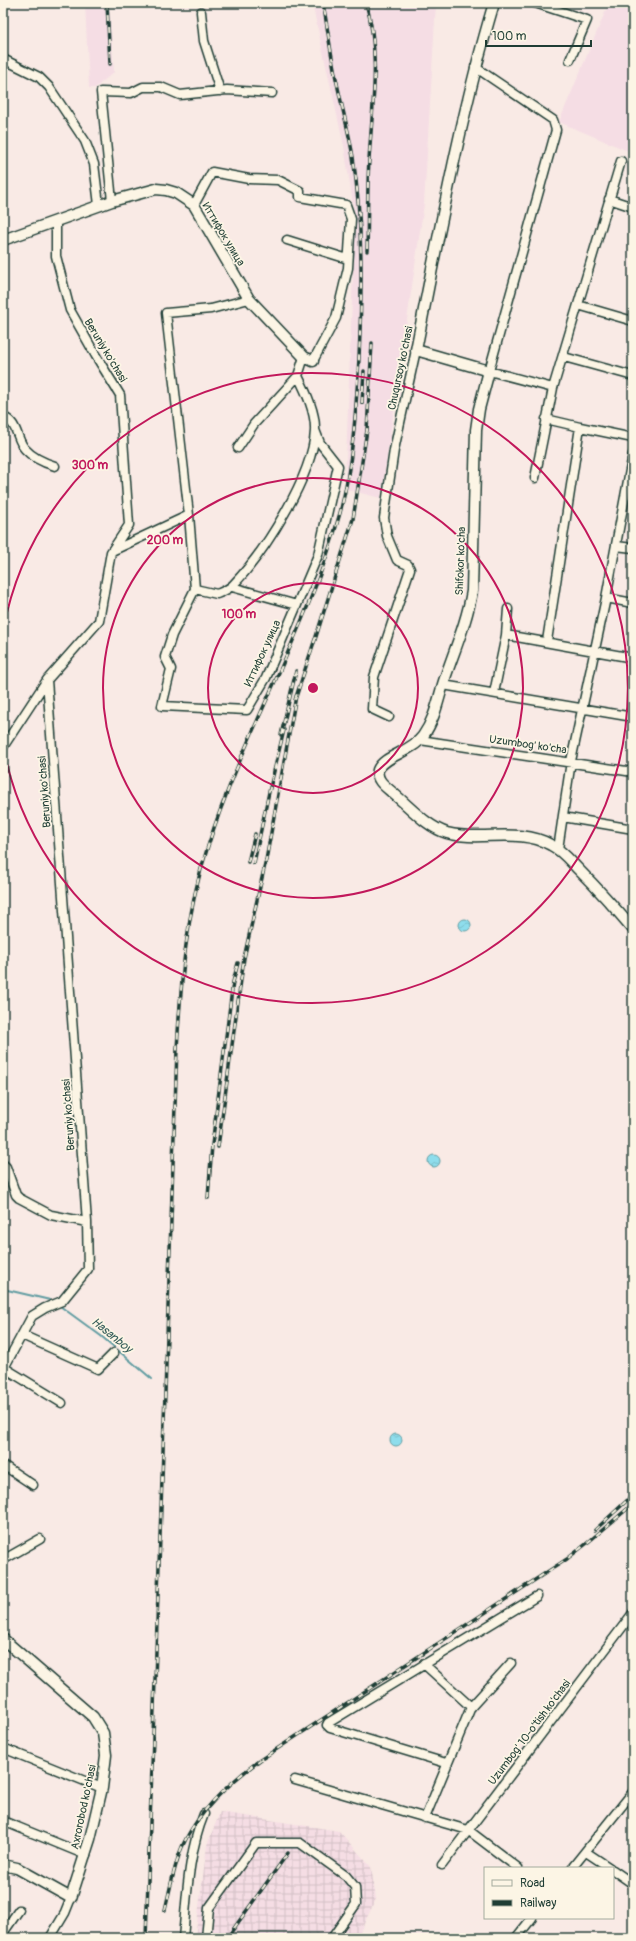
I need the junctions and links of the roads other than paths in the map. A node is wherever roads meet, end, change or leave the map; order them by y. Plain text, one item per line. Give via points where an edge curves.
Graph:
1 (494, 3) edge
2 (535, 3) edge
3 (201, 12) dead end
4 (3, 59) edge
5 (570, 60) dead end
6 (475, 67) junction
7 (220, 91) junction
8 (272, 93) dead end
9 (621, 161) dead end
10 (609, 199) junction
11 (112, 201) junction
12 (99, 204) junction
13 (194, 205) junction
14 (633, 207) edge
15 (56, 221) junction
16 (3, 240) edge
17 (286, 240) dead end
18 (348, 259) junction
19 (249, 299) junction
20 (578, 305) junction
21 (633, 321) edge
22 (416, 350) junction
23 (564, 357) junction
24 (308, 359) junction
25 (489, 370) junction
26 (298, 376) junction
27 (633, 376) edge
28 (553, 388) junction
29 (3, 417) edge
30 (546, 419) junction
31 (580, 427) junction
32 (315, 430) junction
33 (633, 438) edge
34 (238, 448) dead end
35 (633, 454) edge
36 (55, 466) dead end
37 (535, 478) dead end
38 (629, 497) edge
39 (189, 515) junction
40 (616, 546) junction
41 (633, 548) edge
42 (111, 552) junction
43 (232, 587) junction
44 (195, 589) junction
45 (606, 598) junction
46 (633, 603) edge
47 (297, 606) junction
48 (508, 609) dead end
49 (506, 635) junction
50 (547, 642) junction
51 (594, 652) junction
52 (633, 658) edge
53 (47, 680) junction
54 (443, 685) junction
55 (494, 693) junction
56 (582, 708) junction
57 (389, 717) dead end
58 (633, 717) edge
59 (420, 740) junction
60 (3, 747) edge
61 (571, 762) junction
62 (633, 772) edge
63 (563, 817) junction
64 (633, 829) edge
65 (558, 849) junction
66 (633, 929) edge
67 (3, 1164) edge
68 (87, 1222) junction
69 (22, 1335) junction
70 (114, 1353) dead end
71 (3, 1368) edge
72 (62, 1403) dead end
73 (3, 1465) edge
74 (33, 1486) dead end
75 (40, 1539) dead end
76 (3, 1560) edge
77 (537, 1596) dead end
78 (633, 1613) edge
79 (3, 1639) edge
80 (424, 1664) junction
81 (512, 1664) dead end
82 (471, 1707) junction
83 (3, 1748) edge
84 (446, 1762) junction
85 (295, 1780) dead end
86 (102, 1788) junction
87 (633, 1792) edge
88 (204, 1814) dead end
89 (425, 1818) junction
90 (3, 1821) edge
91 (468, 1830) junction
92 (586, 1852) junction
93 (86, 1855) junction
94 (3, 1865) edge
95 (442, 1865) dead end
96 (517, 1867) edge
97 (573, 1867) edge
98 (608, 1867) edge
99 (614, 1871) edge
100 (633, 1884) edge
101 (71, 1898) junction
102 (19, 1910) dead end
103 (531, 1919) edge
104 (3, 1933) edge
105 (50, 1938) edge
106 (183, 1938) edge
107 (206, 1938) edge
108 (332, 1938) edge
109 (516, 1938) edge

1 - 6 street, Chuqursoy ko'chasi
2 - 5 street via 587,20
3 - 7 street via 204,41
4 - 12 street via 38,77 49,87 65,111 84,141 94,164
6 - 22 street, Chuqursoy ko'chasi
6 - 25 street via 553,120 556,130
7 - 8 street
7 - 11 street via 180,95 161,87 143,87 131,93 101,92
9 - 10 street
10 - 14 street
10 - 20 street
11 - 12 street, Иттифок улица
11 - 13 street, Иттифок улица via 161,190 176,193
12 - 15 street, Иттифок улица
13 - 18 street via 212,172 249,179 278,180 300,191 300,197 346,206 351,219
13 - 19 street, Иттифок улица
15 - 16 street, Иттифок улица
15 - 42 street, Beruniy ko'chasi via 56,256 70,310 120,395 129,525
17 - 18 street
18 - 24 street via 336,318
19 - 24 street, Иттифок улица
19 - 39 street via 211,309 166,313
20 - 21 street
20 - 23 street
22 - 25 street
22 - 57 street, Chuqursoy ko'chasi via 394,450 384,518 397,560 408,565 410,570 374,677 372,707
23 - 27 street
23 - 28 street
24 - 26 street
25 - 28 street
25 - 54 street, Shifokor ko'cha via 476,430 472,591 468,611
26 - 32 street, Иттифок улица via 308,396
26 - 34 street via 254,424
28 - 30 street
29 - 36 street via 9,419 17,430 25,449 43,462
30 - 31 street
30 - 37 street
31 - 33 street
31 - 50 street
32 - 43 street, Иттифок улица via 312,449 298,490 260,550
32 - 47 street, Иттифок улица via 320,443 338,466 318,556
35 - 38 street
38 - 40 street
39 - 42 street
39 - 44 street
40 - 41 street
40 - 45 street
42 - 53 street, Beruniy ko'chasi via 99,620
43 - 44 street via 217,594
43 - 47 street
44 - 47 street, Иттифок улица via 172,635 165,656 171,669 162,706 247,710 266,678
45 - 46 street
45 - 51 street
48 - 49 street
49 - 50 street
49 - 55 street
50 - 51 street
51 - 52 street
51 - 56 street
53 - 60 street
53 - 68 street, Beruniy ko'chasi
54 - 55 street
54 - 59 street, Shifokor ko'cha via 433,719
55 - 56 street
56 - 58 street
56 - 61 street
59 - 61 street, Uzumbog' ko'cha
59 - 65 street, Shifokor ko'cha via 409,749 385,761 378,774 380,780 425,820 438,829 456,834 530,837
61 - 62 street, Uzumbog' ko'cha
61 - 63 street
63 - 64 street
63 - 65 street
65 - 66 street via 605,896
67 - 68 street via 19,1198 50,1215
68 - 69 street, Beruniy ko'chasi via 88,1269 62,1301 32,1316
69 - 70 street via 98,1370
69 - 71 street, Beruniy ko'chasi
71 - 72 street
73 - 74 street
75 - 76 street
77 - 80 street
78 - 91 street, Uzumbog' 10-o'tish ko'chasi
79 - 86 street, Axrorobod ko'chasi via 97,1722 106,1746
80 - 82 street
80 - 84 street via 327,1725
81 - 82 street
82 - 84 street
83 - 86 street
84 - 89 street
85 - 89 street
86 - 93 street, Axrorobod ko'chasi
87 - 92 street
88 - 106 street via 192,1853
89 - 91 street
90 - 93 street
91 - 95 street, Uzumbog' 10-o'tish ko'chasi
91 - 96 street
92 - 97 street
92 - 98 street
93 - 101 street, Axrorobod ko'chasi
94 - 101 street via 17,1868
99 - 100 street
101 - 105 street
102 - 104 street
103 - 109 street
107 - 108 street via 209,1908 256,1843 300,1844 346,1876 355,1887 356,1904

